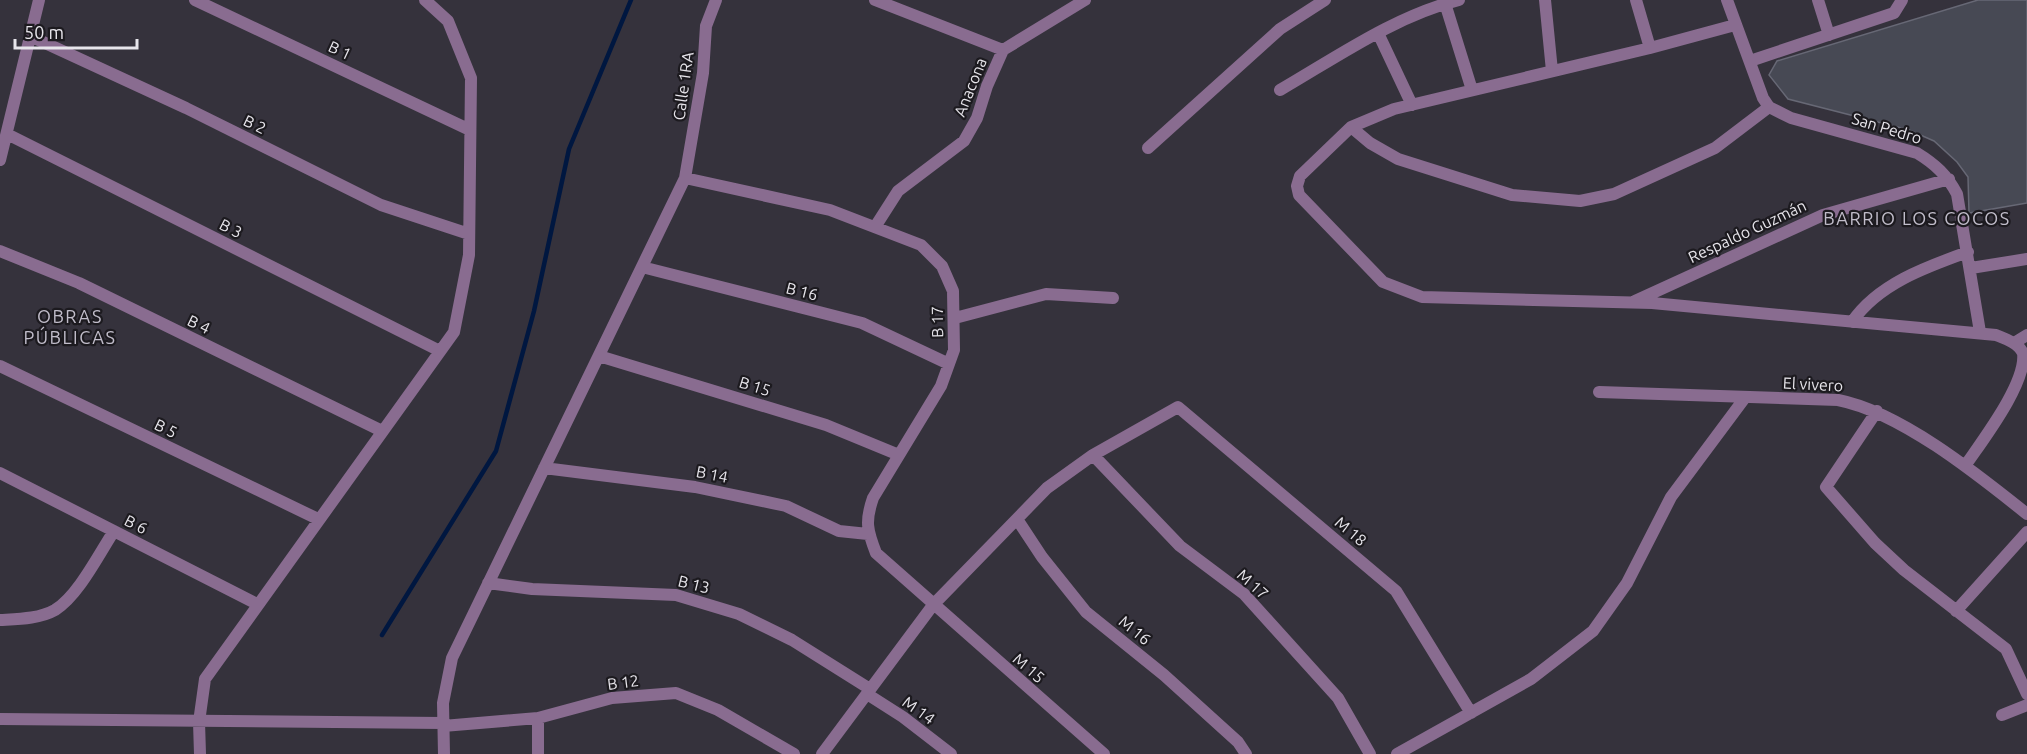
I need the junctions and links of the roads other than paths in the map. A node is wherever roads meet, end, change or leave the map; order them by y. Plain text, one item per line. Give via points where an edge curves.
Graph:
1 (39, 0) edge
2 (195, 0) edge
3 (425, 0) edge
4 (716, 0) edge
5 (875, 0) edge
6 (1085, 0) edge
7 (1325, 0) edge
8 (1459, 0) edge
9 (1545, 0) edge
10 (1636, 0) edge
11 (1726, 0) edge
12 (1818, 0) edge
13 (1902, 0) edge
14 (1444, 2) edge
15 (898, 4) edge
16 (1735, 25) junction
17 (1378, 33) junction
18 (1828, 35) junction
19 (30, 36) junction
20 (1650, 48) junction
21 (1003, 50) junction
22 (1750, 61) junction
23 (1551, 71) junction
24 (1280, 90) dead end
25 (1472, 90) junction
26 (1412, 105) junction
27 (1769, 107) junction
28 (1351, 127) junction
29 (470, 130) junction
30 (7, 134) junction
31 (1148, 148) dead end
32 (0, 160) edge
33 (685, 178) junction
34 (1949, 179) junction
35 (875, 227) junction
36 (469, 234) junction
37 (0, 251) edge
38 (1968, 252) junction
39 (2027, 260) edge
40 (642, 267) junction
41 (1971, 268) junction
42 (1113, 298) dead end
43 (1631, 302) junction
44 (955, 318) junction
45 (1852, 322) junction
46 (1980, 332) junction
47 (2027, 335) edge
48 (2014, 343) junction
49 (440, 351) junction
50 (599, 356) junction
51 (949, 364) junction
52 (0, 366) edge
53 (1599, 392) dead end
54 (1744, 399) junction
55 (1877, 411) junction
56 (382, 431) junction
57 (899, 455) junction
58 (1093, 455) junction
59 (1965, 466) junction
60 (544, 468) junction
61 (0, 473) edge
62 (2027, 514) edge
63 (318, 519) junction
64 (1017, 519) junction
65 (114, 531) junction
66 (2027, 532) edge
67 (868, 534) junction
68 (488, 583) junction
69 (258, 604) junction
70 (933, 605) junction
71 (1956, 611) junction
72 (0, 620) edge
73 (868, 692) junction
74 (2027, 694) edge
75 (2027, 705) edge
76 (1471, 713) junction
77 (2002, 715) dead end
78 (538, 718) junction
79 (0, 719) edge
80 (199, 722) junction
81 (443, 725) junction
82 (200, 754) edge
83 (444, 754) edge
84 (538, 754) edge
85 (794, 754) edge
86 (822, 754) edge
87 (951, 754) edge
88 (1104, 754) edge
89 (1246, 754) edge
90 (1370, 754) edge
91 (1396, 754) edge

1 - 19 street
2 - 29 street, B 1
3 - 29 street via 448,21 471,78
4 - 33 street, Calle 1RA via 706,26 703,73
5 - 15 street
6 - 21 street, Anacona
7 - 31 street via 1280,29
8 - 14 street
9 - 23 street
10 - 20 street
11 - 16 street
12 - 18 street
13 - 18 street via 1894,13
14 - 17 street
14 - 25 street
15 - 21 street
16 - 20 street
16 - 22 street
17 - 24 street
17 - 26 street
18 - 22 street
19 - 30 street
19 - 36 street, B 2 via 186,108 381,206
20 - 23 street
21 - 35 street, Anacona via 964,141 898,191
22 - 27 street
23 - 25 street
25 - 26 street
26 - 28 street
27 - 28 street via 1714,148 1614,194 1580,201 1512,195 1398,159
27 - 34 street, San Pedro via 1791,118 1917,153
28 - 43 street via 1300,176 1297,186 1299,195 1383,282 1422,297
29 - 36 street
30 - 32 street
30 - 49 street, B 3
33 - 35 street, B 17 via 830,210
33 - 40 street, Calle 1RA
34 - 38 street, San Pedro via 1957,194
34 - 43 street, Respaldo Guzmán via 1823,215
35 - 44 street, B 17 via 921,244 942,266 953,291
36 - 49 street via 469,255 454,332
37 - 56 street, B 4 via 80,283
38 - 41 street, San Pedro
38 - 45 street via 1902,279 1861,310
39 - 41 street
40 - 50 street, Calle 1RA
40 - 51 street, B 16 via 862,323
41 - 46 street, San Pedro
42 - 44 street via 1046,294
43 - 45 street
44 - 51 street, B 17 via 954,350
45 - 46 street
46 - 48 street
47 - 48 street
48 - 59 street via 2022,351 2025,366 2021,385
49 - 56 street
50 - 57 street, B 15 via 826,425
50 - 60 street, Calle 1RA
51 - 57 street, B 17 via 941,386
52 - 63 street, B 5
53 - 54 street, El vivero
54 - 55 street, El vivero via 1838,400
54 - 76 street via 1671,498 1627,584 1593,631 1531,679
55 - 59 street, El vivero
55 - 71 street via 1826,487 1882,551
56 - 63 street
57 - 67 street, B 17 via 873,498 867,517
58 - 64 street via 1047,488
58 - 76 street, M 18 via 1173,407 1182,408 1396,591
58 - 90 street, M 17 via 1180,546 1252,603 1338,698
59 - 62 street, El vivero
60 - 67 street, B 14 via 695,487 786,506 839,531
60 - 68 street, Calle 1RA
61 - 65 street, B 6
63 - 69 street
64 - 70 street
64 - 89 street, M 16 via 1086,612 1164,675 1238,742
65 - 69 street, B 6
65 - 72 street via 70,595 55,609 35,617
66 - 71 street
67 - 70 street via 876,553
68 - 73 street, B 13 via 532,589 676,595 750,619 792,640
68 - 81 street, Calle 1RA via 452,658
69 - 80 street via 204,679
70 - 73 street
70 - 88 street, M 15
71 - 74 street via 2006,649
73 - 86 street
73 - 87 street, M 14
75 - 77 street
76 - 91 street
78 - 81 street, B 12
78 - 84 street
78 - 85 street, B 12 via 612,698 676,693 718,710
79 - 80 street, B 12
80 - 81 street, B 12
80 - 82 street
81 - 83 street, Calle 1RA

